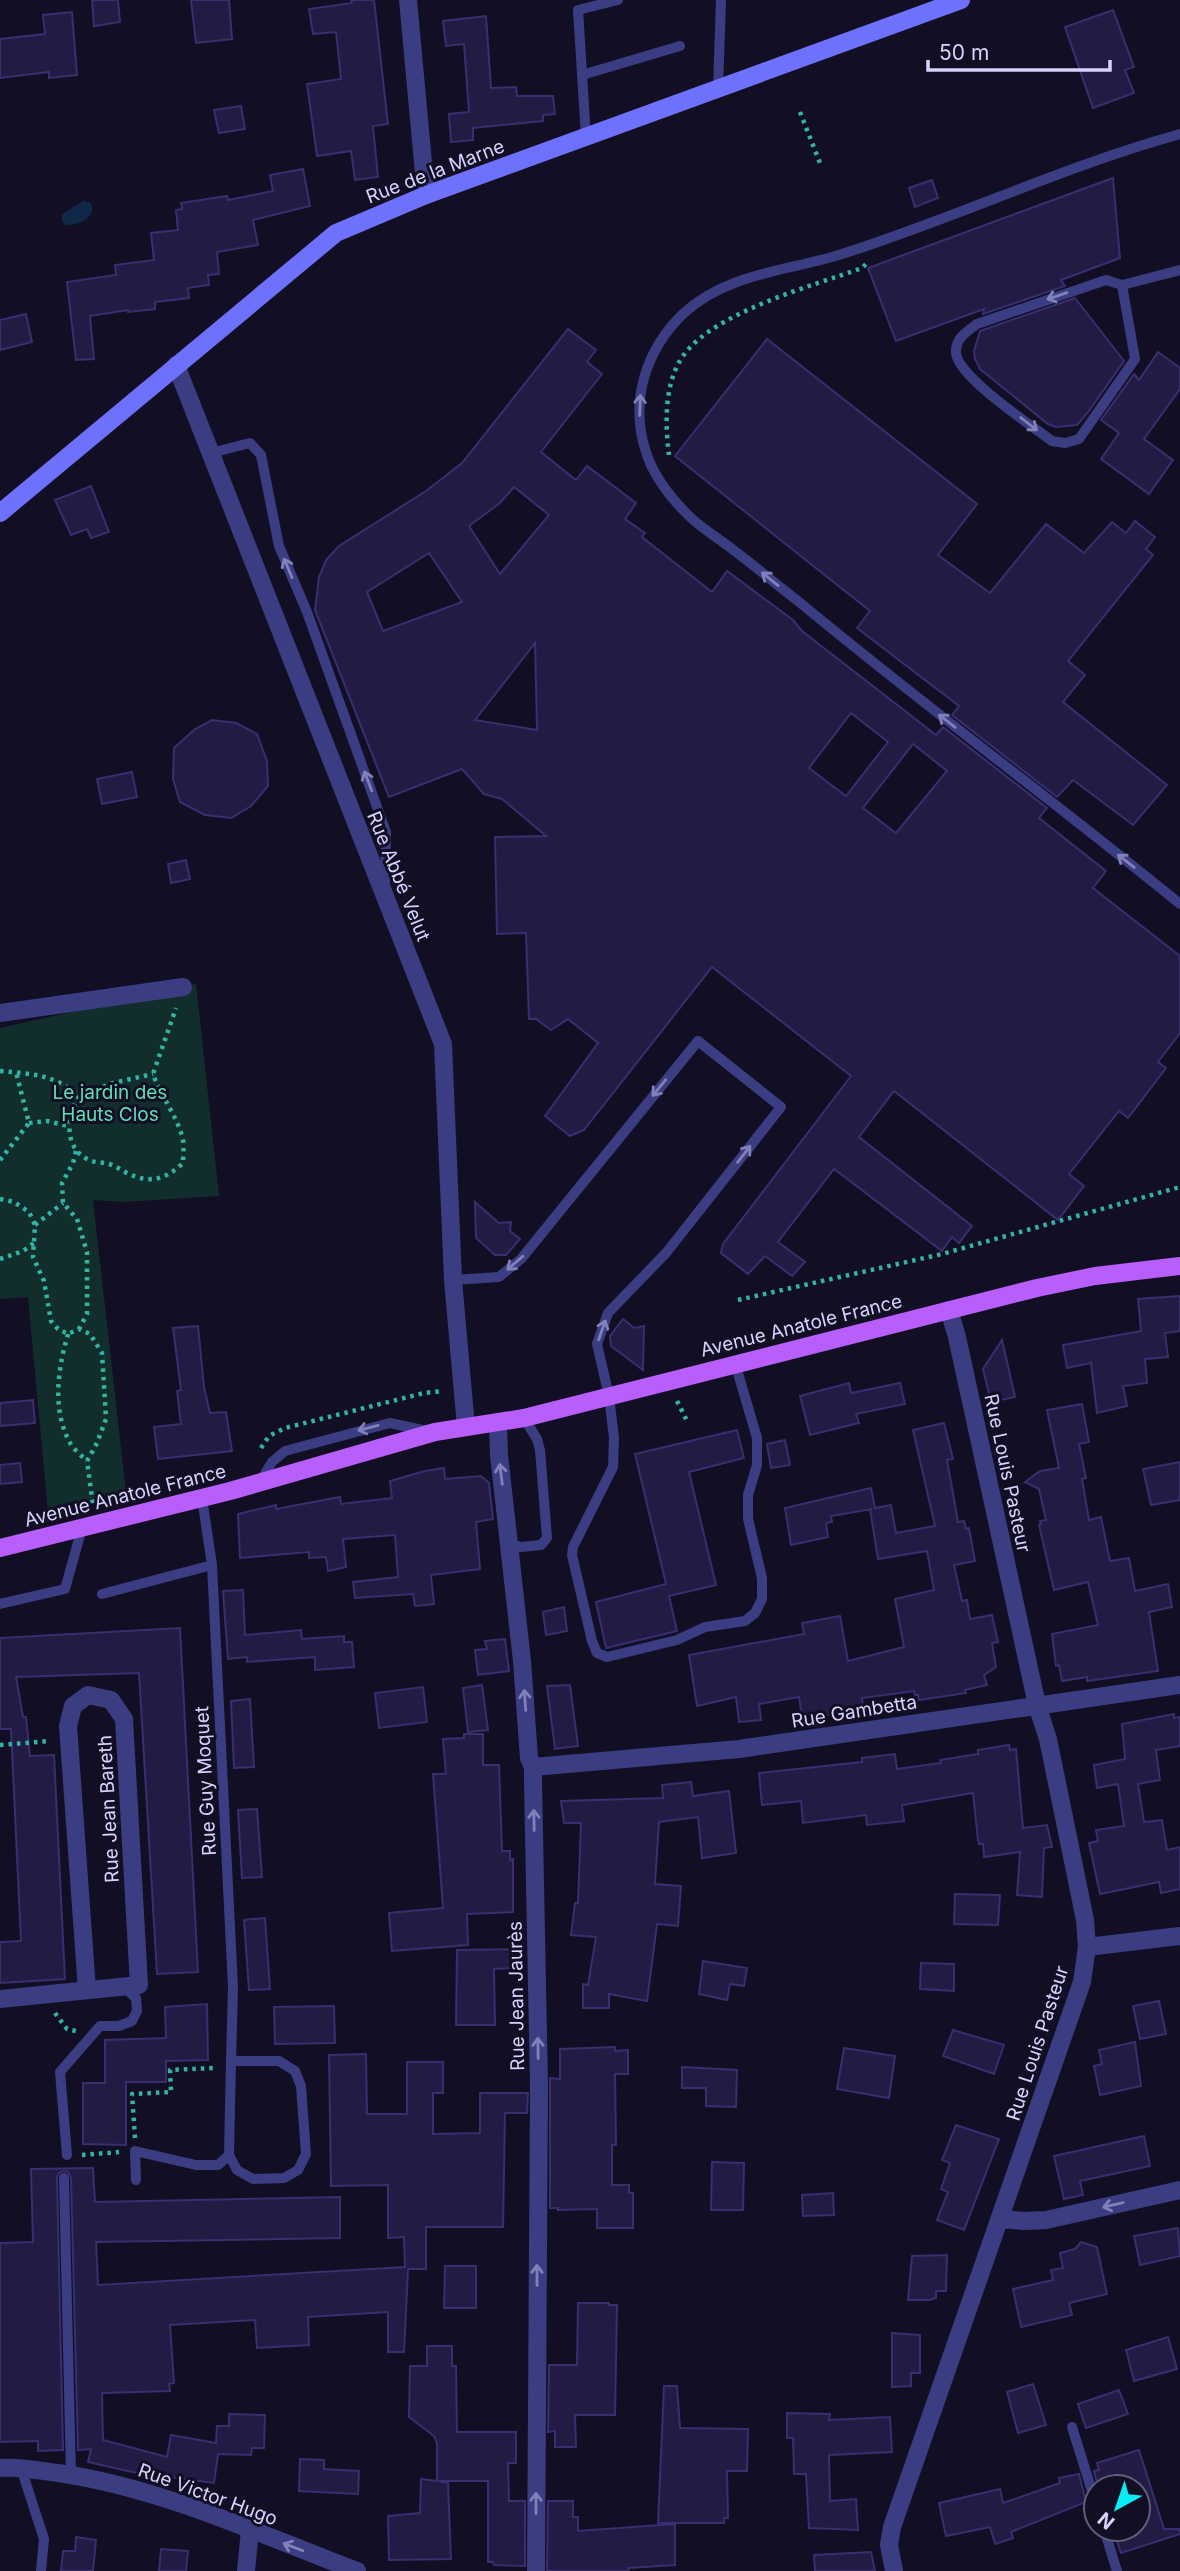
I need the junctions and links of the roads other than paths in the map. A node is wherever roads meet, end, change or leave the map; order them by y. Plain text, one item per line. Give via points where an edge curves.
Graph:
1 (408, 0) edge
2 (618, 0) edge
3 (720, 0) edge
4 (961, 0) edge
5 (680, 46) dead end
6 (582, 75) junction
7 (718, 89) junction
8 (1180, 134) edge
9 (586, 137) junction
10 (426, 195) junction
11 (1180, 270) edge
12 (1122, 285) junction
13 (176, 365) junction
14 (211, 453) junction
15 (0, 513) edge
16 (384, 895) junction
17 (1180, 904) edge
18 (183, 987) road end
19 (0, 1013) edge
20 (1180, 1266) edge
21 (453, 1280) junction
22 (948, 1310) junction
23 (736, 1363) junction
24 (609, 1396) junction
25 (524, 1418) junction
26 (498, 1423) junction
27 (466, 1427) junction
28 (202, 1499) junction
29 (89, 1527) junction
30 (510, 1544) junction
31 (0, 1548) edge
32 (212, 1564) junction
33 (102, 1594) dead end
34 (0, 1604) edge
35 (1180, 1685) edge
36 (1037, 1705) junction
37 (533, 1767) junction
38 (1180, 1936) edge
39 (1087, 1947) junction
40 (123, 1986) junction
41 (87, 1990) junction
42 (0, 1999) edge
43 (231, 2064) junction
44 (67, 2155) road end
45 (229, 2155) junction
46 (64, 2178) dead end
47 (136, 2180) dead end
48 (1180, 2190) edge
49 (1000, 2219) junction
50 (1072, 2427) dead end
51 (0, 2468) edge
52 (21, 2468) junction
53 (1086, 2473) edge
54 (71, 2475) junction
55 (250, 2530) junction
56 (1108, 2543) edge
57 (40, 2571) edge
58 (246, 2571) edge
59 (357, 2571) edge
60 (536, 2571) edge
61 (894, 2571) edge
62 (1117, 2571) edge

1 - 10 street
2 - 6 lane via 578,10
3 - 7 lane
4 - 7 street, Rue de la Marne
5 - 6 lane
6 - 9 lane
7 - 9 street, Rue de la Marne
17 -> 8 lane via 690,518 667,491 646,454 640,420 648,362 665,335 686,311 728,284 839,254
9 - 10 street, Rue de la Marne
10 - 13 street, Rue de la Marne via 335,233
11 - 12 lane
12 -> 12 lane via 1106,279 977,324 961,335 956,351 959,366 1052,441 1079,439 1135,359
13 - 14 street, Rue Abbé Velut
13 - 15 street, Rue de la Marne
14 - 16 street, Rue Abbé Velut
16 -> 14 lane via 386,832 279,546 261,455 250,443
16 - 21 street, Rue Abbé Velut via 443,1044
18 - 19 street
20 - 22 main road, Avenue Anatole France via 1095,1276
24 -> 21 lane via 597,1344 608,1313 666,1253 781,1107 698,1041 521,1259 499,1276
21 - 27 street, Rue Abbé Velut
22 - 23 main road, Avenue Anatole France
22 - 36 street, Rue Louis Pasteur
23 - 24 main road, Avenue Anatole France
23 - 24 lane via 757,1437 748,1519 762,1578 762,1599 745,1621 607,1657 597,1653 592,1641 572,1555 613,1467
24 - 25 main road, Avenue Anatole France
25 - 26 main road, Avenue Anatole France
25 - 30 lane via 540,1450 547,1538 541,1545
26 - 27 main road, Avenue Anatole France
30 -> 26 street, Rue Jean Jaurès
27 - 28 main road, Avenue Anatole France
28 - 29 main road, Avenue Anatole France
28 - 32 lane, Rue Guy Moquet
29 - 31 main road, Avenue Anatole France
29 - 34 lane via 65,1589
37 -> 30 street, Rue Jean Jaurès
32 - 33 lane
32 - 43 lane, Rue Guy Moquet via 233,1987
35 - 36 street, Rue Gambetta
36 - 37 street, Rue Gambetta via 739,1749
36 - 39 street, Rue Louis Pasteur via 1080,1892
60 -> 37 street, Rue Jean Jaurès via 539,2086
38 - 39 street
39 - 49 street, Rue Louis Pasteur via 1082,1982
40 - 41 street
40 - 41 street, Rue Jean Bareth via 139,1985 124,1719 111,1700 88,1695 73,1706 68,1726
40 - 44 lane via 136,1998 132,2021 100,2026 60,2073
41 - 42 street
43 - 45 lane, Rue Guy Moquet
43 - 45 lane via 279,2061 295,2071 301,2087 306,2154 298,2170 284,2178 253,2179 237,2171
45 - 47 lane via 218,2165 196,2165 135,2151
46 - 54 lane
48 -> 49 street via 1046,2220
49 - 61 street, Rue Louis Pasteur via 891,2527
50 - 53 lane
51 - 52 street, Rue Victor Hugo
52 - 54 street, Rue Victor Hugo
52 - 57 lane via 44,2539
54 - 55 street, Rue Victor Hugo via 154,2493
55 - 58 street
59 -> 55 street, Rue Victor Hugo
56 - 62 lane

